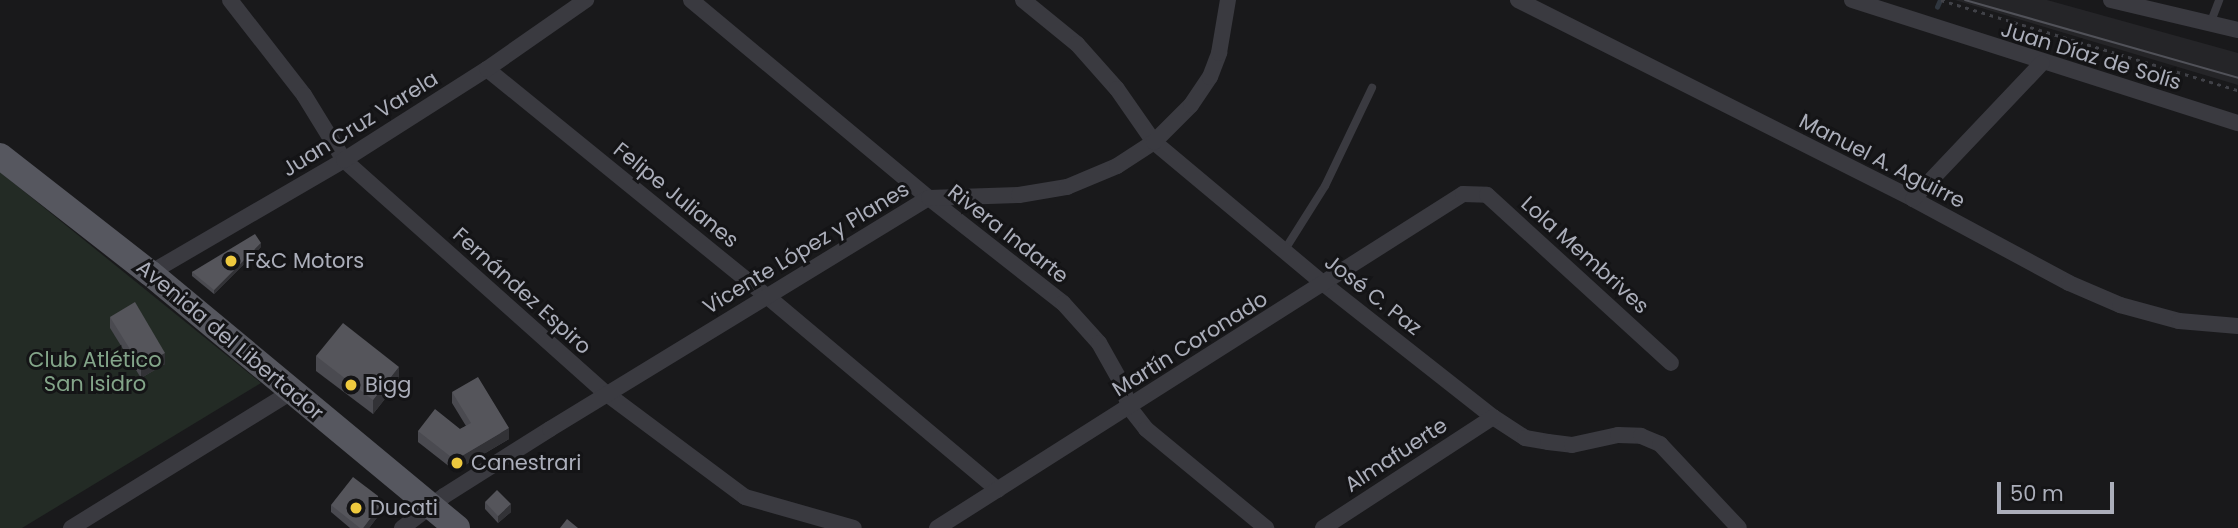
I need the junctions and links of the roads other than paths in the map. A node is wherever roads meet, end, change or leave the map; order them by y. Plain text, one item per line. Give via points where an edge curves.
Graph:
1 (230, 0) edge
2 (586, 0) edge
3 (691, 0) edge
4 (1023, 0) edge
5 (1228, 0) edge
6 (1518, 0) edge
7 (1853, 0) edge
8 (2111, 0) edge
9 (2219, 0) edge
10 (2210, 24) junction
11 (2238, 30) edge
12 (2042, 63) junction
13 (487, 69) junction
14 (1372, 89) dead end
15 (2238, 123) edge
16 (1154, 142) junction
17 (0, 156) edge
18 (344, 160) junction
19 (1463, 194) joint
20 (929, 198) junction
21 (1913, 199) junction
22 (1284, 251) junction
23 (150, 273) junction
24 (1324, 284) junction
25 (768, 297) junction
26 (2238, 326) edge
27 (1671, 363) dead end
28 (293, 391) junction
29 (607, 394) junction
30 (1129, 407) junction
31 (1493, 417) junction
32 (998, 490) junction
33 (430, 506) junction
34 (71, 528) edge
35 (402, 528) edge
36 (457, 528) edge
37 (853, 528) edge
38 (937, 528) edge
39 (1266, 528) edge
40 (1323, 528) edge
41 (1739, 528) edge

1 - 18 street, Fernández Espiro via 304,95
2 - 13 street, Juan Cruz Varela
3 - 20 street, Rivera Indarte
4 - 16 street, José C. Paz via 1077,44 1117,89
5 - 16 street, Vicente López y Planes via 1210,77 1191,105
6 - 21 street, Manuel A. Aguirre
7 - 12 street, Juan Díaz de Solís
8 - 10 street
9 - 10 lane
10 - 11 street
12 - 15 street, Juan Díaz de Solís
12 - 21 street
13 - 18 street, Juan Cruz Varela
13 - 25 street, Felipe Julianes
14 - 22 lane via 1325,186
16 - 20 street, Vicente López y Planes via 1117,166 1067,187 1019,195
16 - 22 street, José C. Paz
17 - 23 main road, Avenida del Libertador
18 - 23 street, Juan Cruz Varela
18 - 29 street, Fernández Espiro
19 - 24 street, Martín Coronado
19 - 27 street, Lola Membrives via 1487,195
20 - 25 street, Vicente López y Planes
20 - 30 street, Rivera Indarte via 1063,303 1099,343
21 - 26 street, Manuel A. Aguirre via 2069,283 2120,305 2179,321
22 - 24 street, José C. Paz
23 - 28 main road, Avenida del Libertador
24 - 30 street, Martín Coronado
24 - 31 street, José C. Paz
25 - 29 street, Vicente López y Planes
25 - 32 street, Felipe Julianes
28 - 33 main road, Avenida del Libertador
28 - 34 street
29 - 33 street, Vicente López y Planes
29 - 37 street, Fernández Espiro via 745,497
30 - 32 street, Martín Coronado
30 - 39 street, Rivera Indarte via 1146,429
31 - 40 street, Almafuerte
31 - 41 street, José C. Paz via 1524,438 1548,442 1572,445 1618,435 1641,436 1660,444
32 - 38 street, Martín Coronado
33 - 35 street, Vicente López y Planes
33 - 36 main road, Avenida del Libertador

